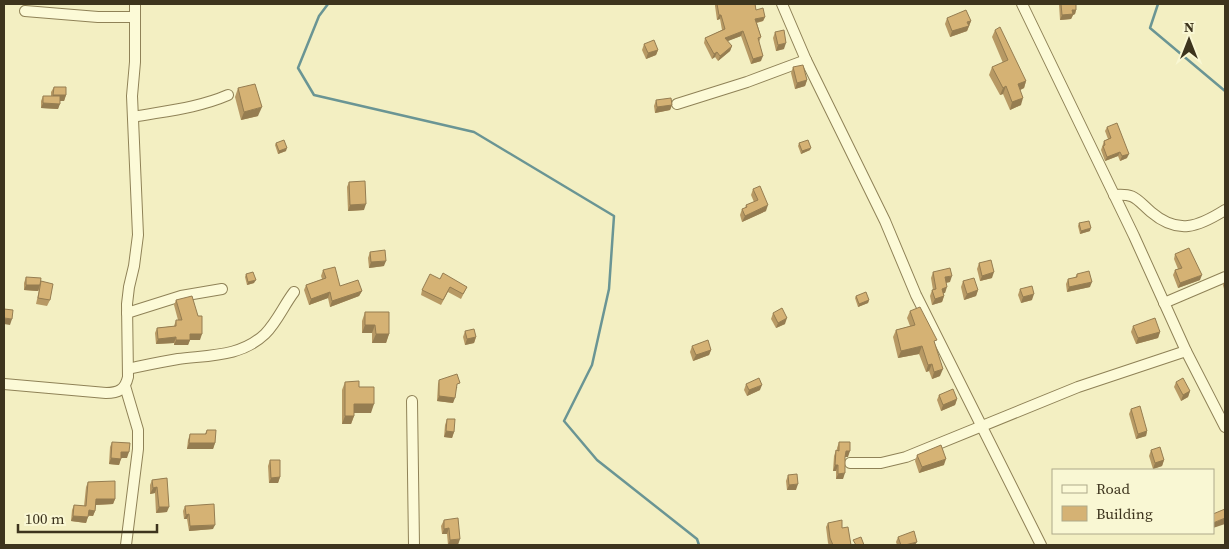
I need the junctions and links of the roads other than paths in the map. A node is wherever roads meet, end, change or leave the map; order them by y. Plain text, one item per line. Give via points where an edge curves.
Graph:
1 (135, 4) edge
2 (782, 4) edge
3 (1022, 4) edge
4 (25, 11) dead end
5 (135, 17) junction
6 (806, 60) junction
7 (228, 95) dead end
8 (677, 104) dead end
9 (133, 117) junction
10 (1114, 195) junction
11 (1225, 210) edge
12 (1225, 277) edge
13 (222, 289) dead end
14 (294, 292) dead end
15 (1164, 302) junction
16 (127, 313) junction
17 (1186, 351) junction
18 (128, 369) junction
19 (4, 384) edge
20 (125, 386) junction
21 (412, 400) dead end
22 (1221, 407) edge
23 (981, 427) junction
24 (1225, 427) edge
25 (850, 463) dead end
26 (126, 545) edge
27 (414, 545) edge
28 (1041, 545) edge

1 - 5 street
2 - 6 street
3 - 10 street
4 - 5 street
5 - 9 street
6 - 8 street
6 - 23 street
7 - 9 street via 213,102
9 - 16 street via 138,235
10 - 11 street via 1133,197 1160,220 1176,226 1198,225
10 - 15 street
12 - 15 street
13 - 16 street via 181,296
14 - 18 street via 266,333 237,351
15 - 17 street
16 - 18 street
17 - 22 street
17 - 23 street via 1078,387
18 - 20 street
19 - 20 street via 106,393 116,393
20 - 26 street via 138,430
21 - 27 street
22 - 24 street
23 - 25 street via 891,461
23 - 28 street

